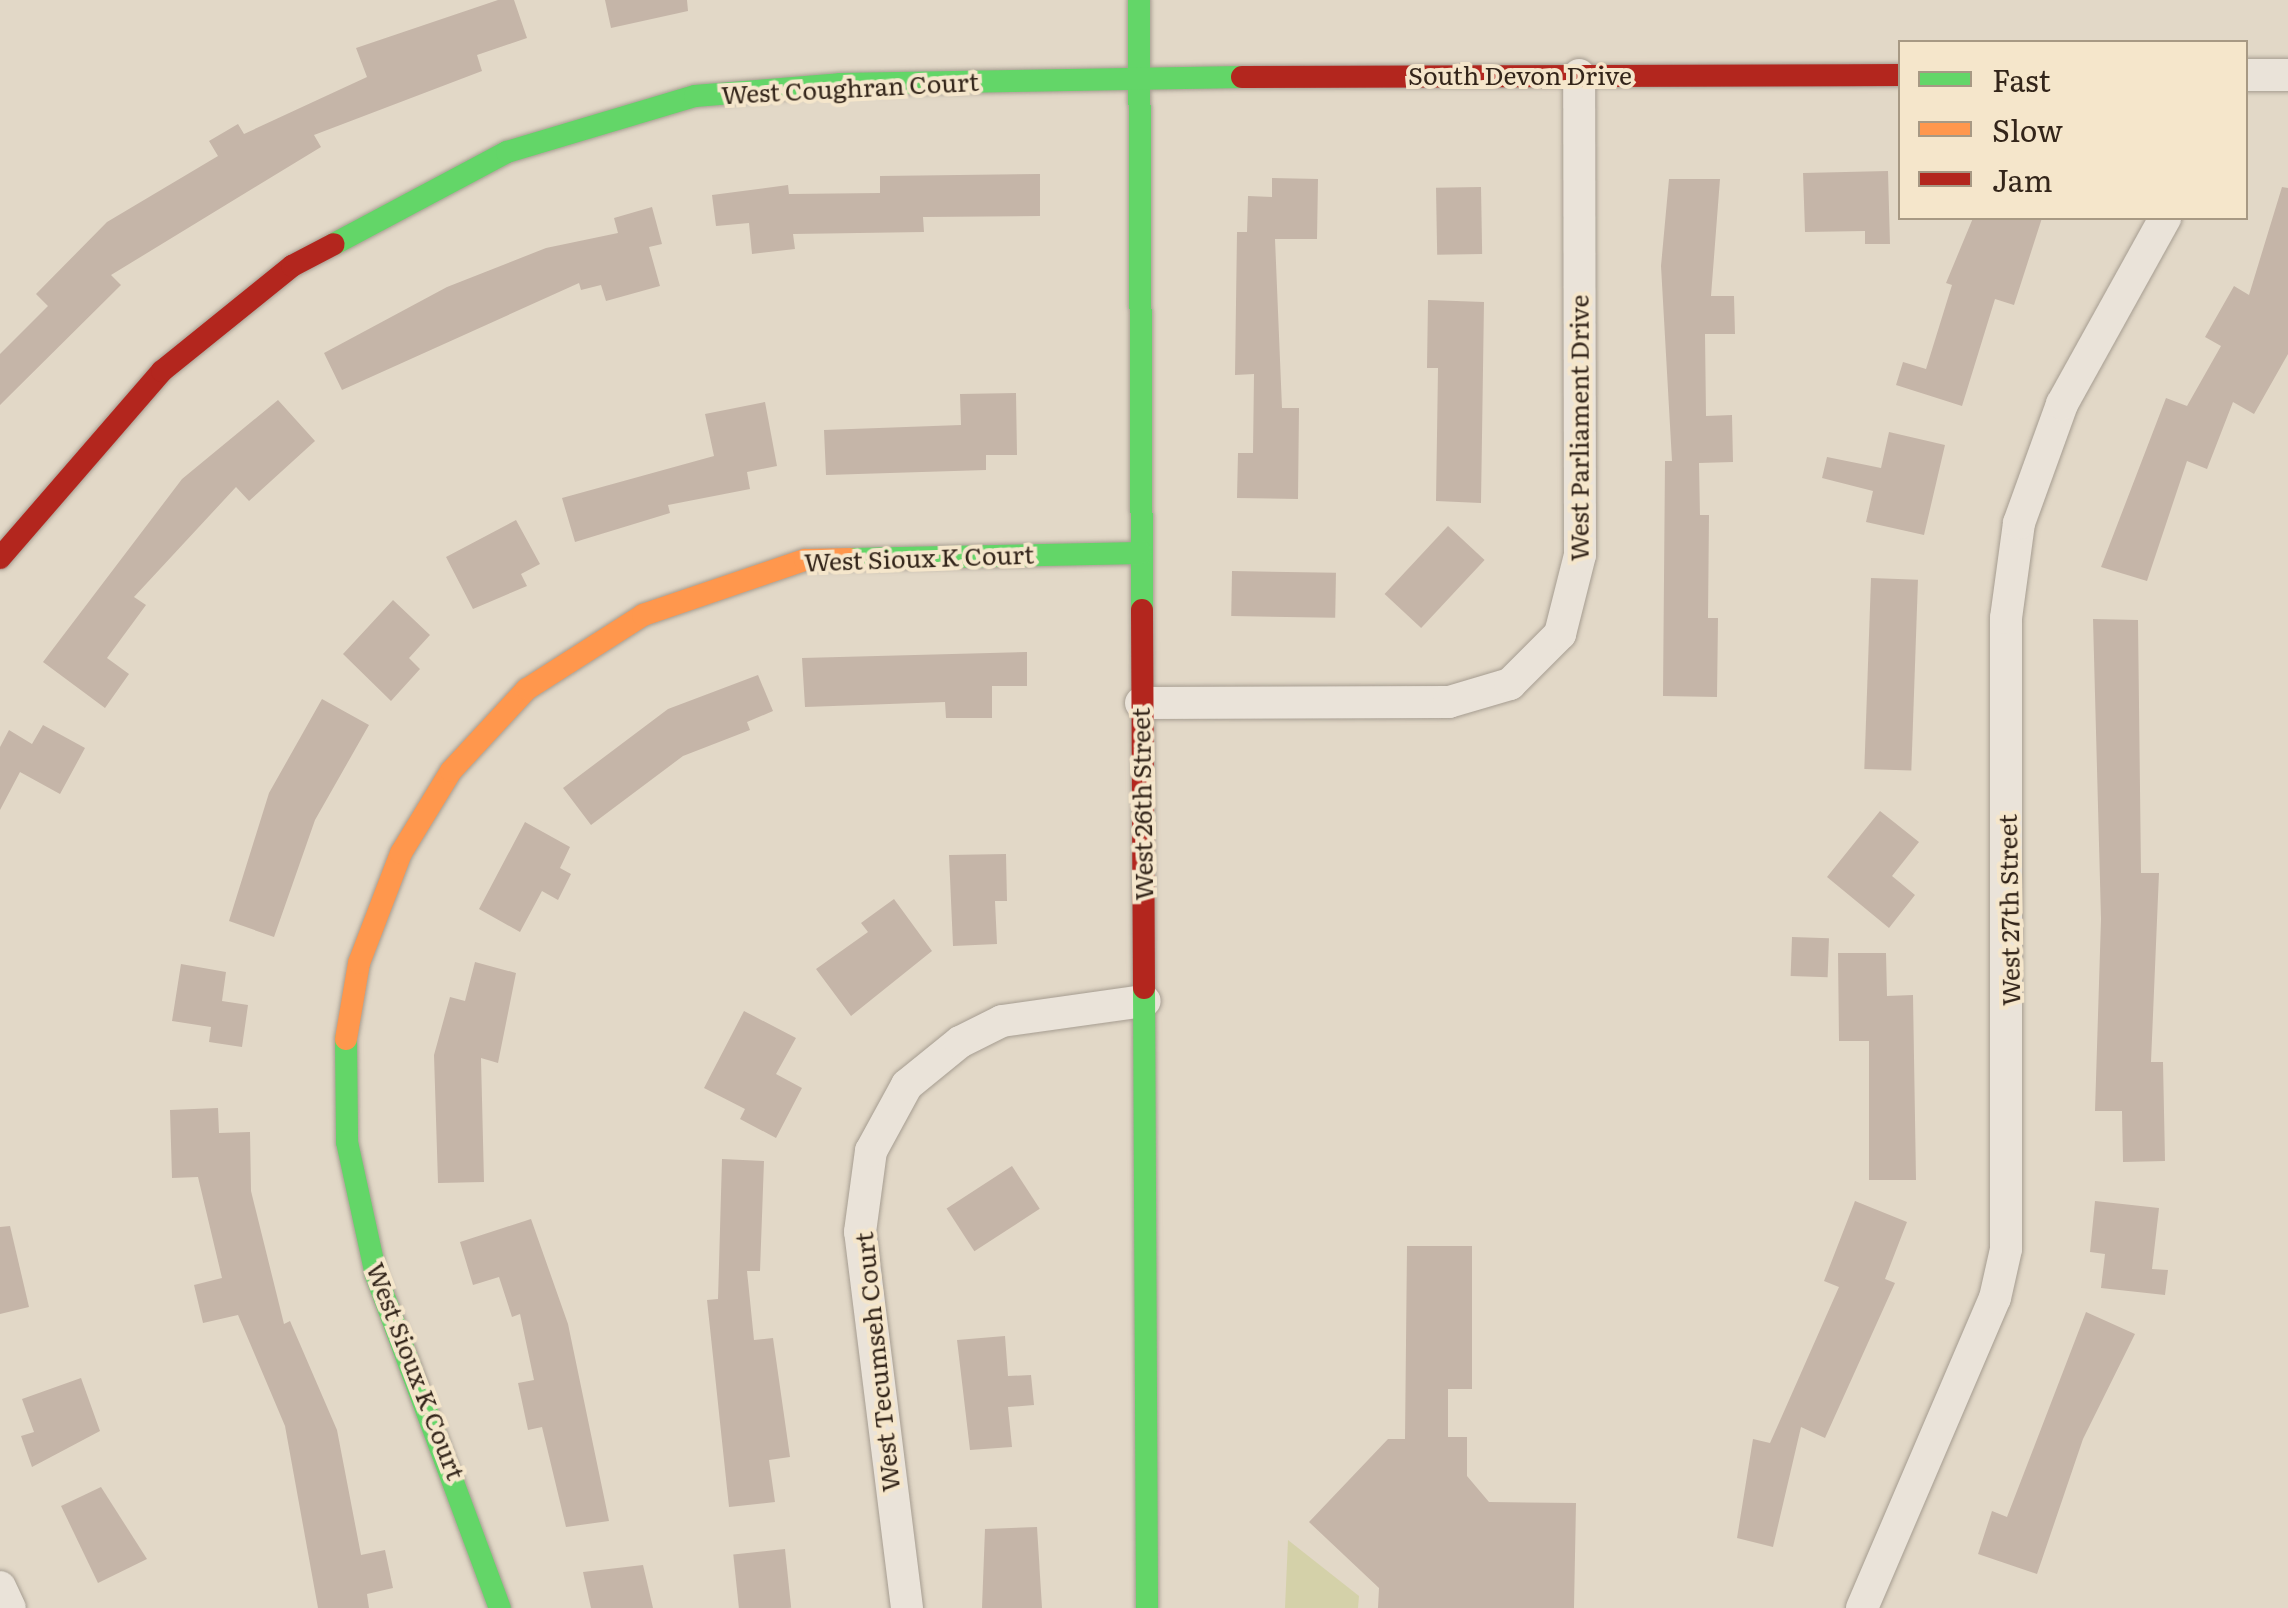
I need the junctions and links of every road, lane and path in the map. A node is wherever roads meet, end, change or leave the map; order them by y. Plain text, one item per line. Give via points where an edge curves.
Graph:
1 (1139, 0) edge
2 (1579, 75) junction
3 (1898, 75) edge
4 (2248, 75) edge
5 (2288, 75) edge
6 (1140, 77) junction
7 (2164, 220) edge
8 (1141, 553) junction
9 (0, 558) edge
10 (1141, 703) junction
11 (1145, 1002) junction
12 (0, 1586) edge
13 (10, 1608) edge
14 (500, 1608) edge
15 (906, 1608) edge
16 (1147, 1608) edge
17 (1862, 1608) edge

1 - 6 street, West 26th Street
2 - 3 street, South Devon Drive
2 - 6 street, South Devon Drive
2 - 10 street, West Parliament Drive via 1580,555 1560,634 1510,684 1449,702
4 - 5 street
6 - 8 street, West 26th Street
6 - 9 street, West Coughran Court via 730,92 508,152 358,225 216,323 102,432
7 - 17 street, West 27th Street via 2062,404 2015,539 2006,618 2006,1249 1995,1298
8 - 10 street, West 26th Street
8 - 14 street, West Sioux K Court via 855,555 766,569 703,591 606,633 527,689 452,771 411,837 358,963 346,1029 347,1142 376,1275
10 - 11 street, West 26th Street
11 - 15 street, West Tecumseh Court via 1018,1018 960,1042 906,1085 871,1151 860,1232
11 - 16 street, West 26th Street
12 - 13 street

